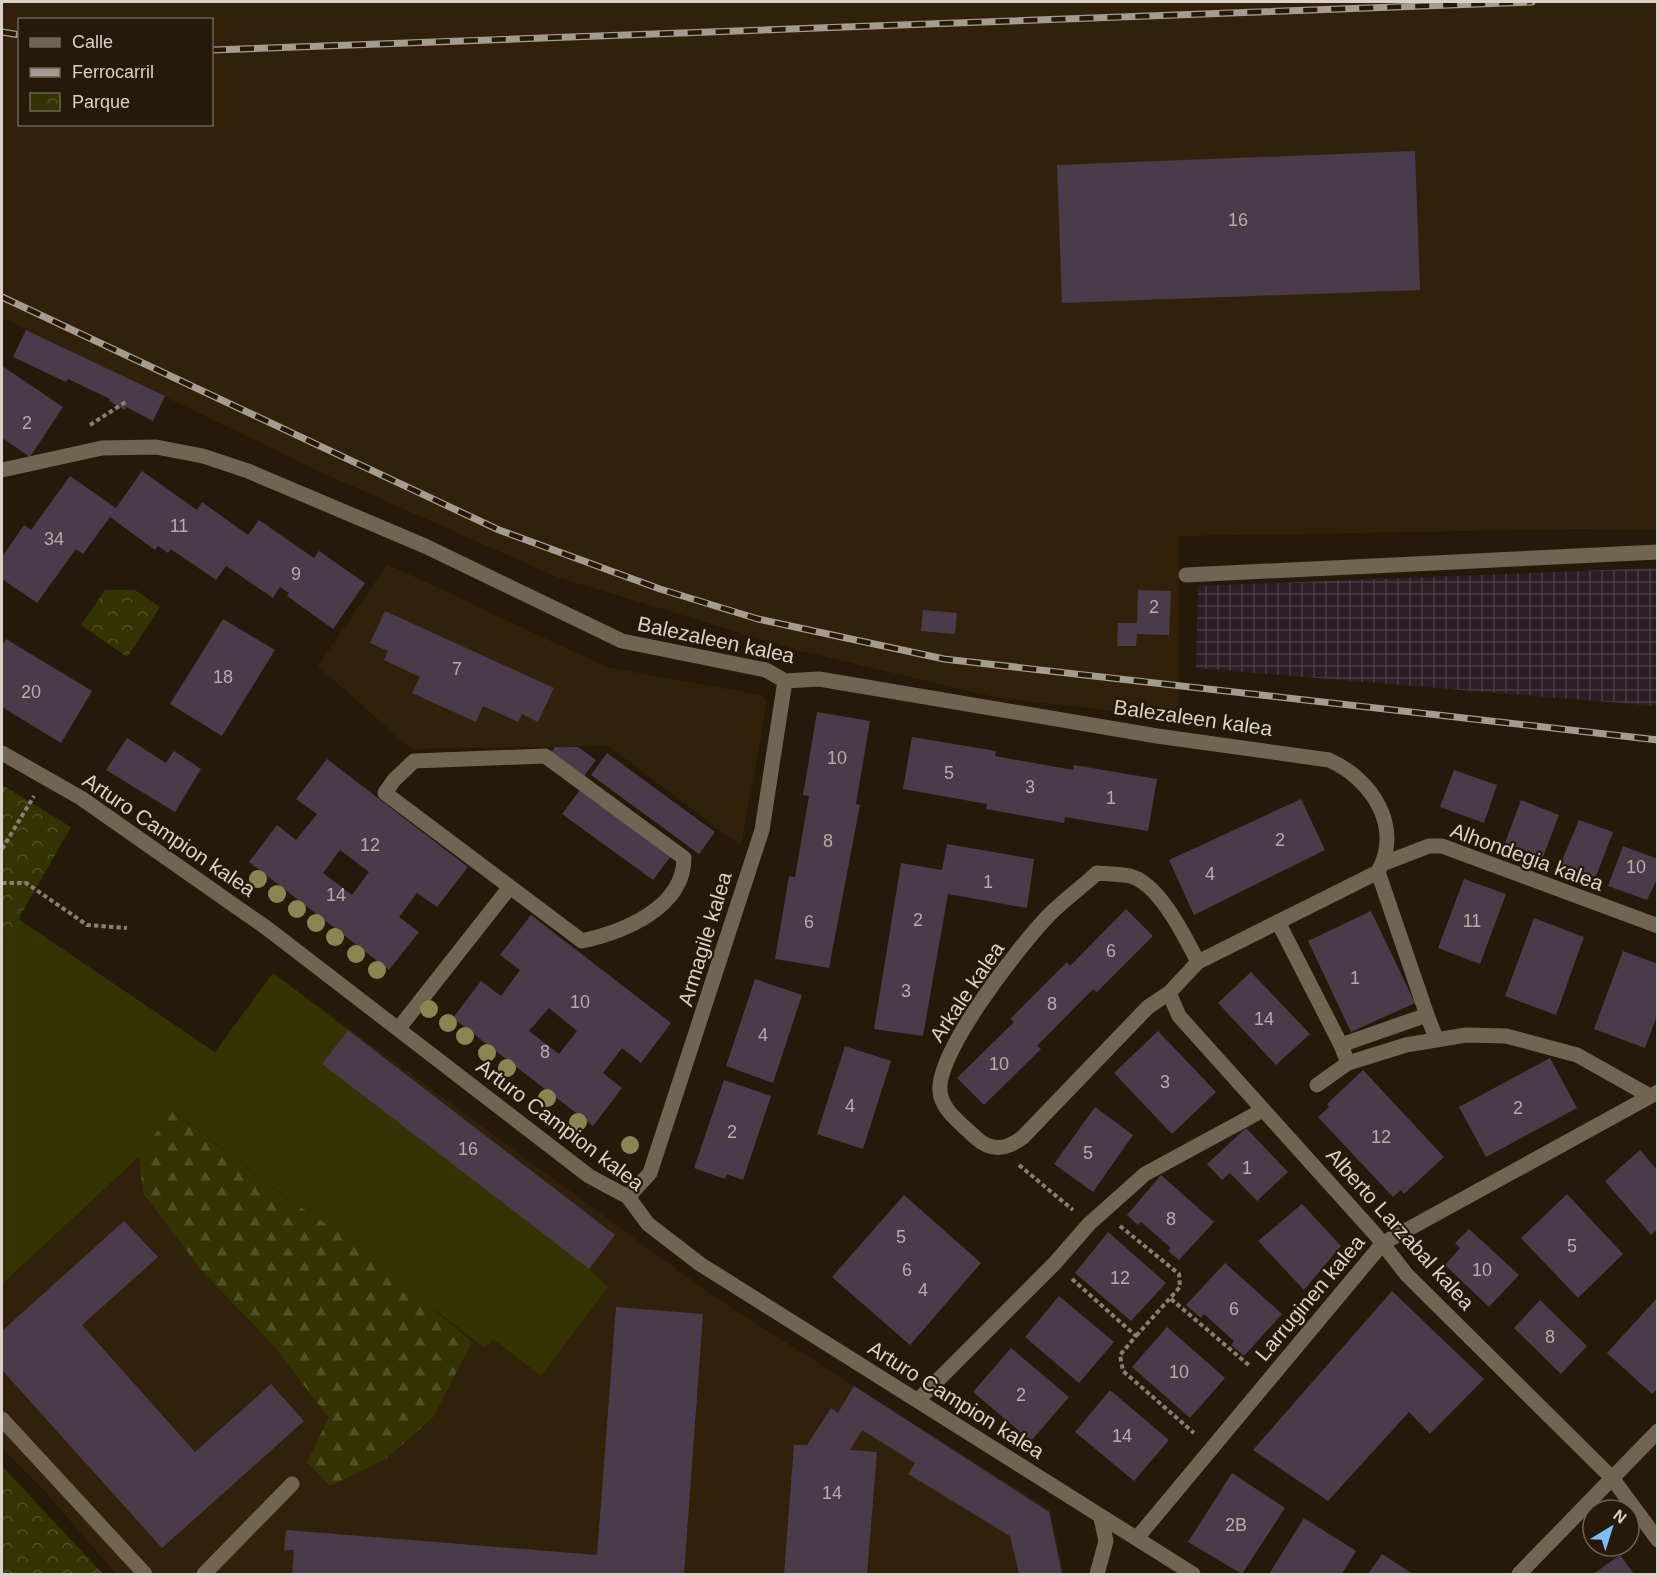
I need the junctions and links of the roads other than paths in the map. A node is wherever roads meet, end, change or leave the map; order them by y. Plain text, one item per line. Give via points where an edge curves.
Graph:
1 (2, 470) edge
2 (1658, 552) edge
3 (1186, 574) dead end
4 (785, 681) junction
5 (2, 753) edge
6 (1380, 868) junction
7 (510, 888) junction
8 (1278, 922) junction
9 (1658, 926) edge
10 (1198, 962) junction
11 (1169, 993) junction
12 (1427, 1015) junction
13 (399, 1028) junction
14 (1436, 1038) junction
15 (1341, 1045) junction
16 (1348, 1063) junction
17 (1317, 1084) dead end
18 (1654, 1094) edge
19 (1263, 1110) junction
20 (628, 1197) junction
21 (1383, 1243) junction
22 (918, 1401) junction
23 (2, 1419) edge
24 (1658, 1431) edge
25 (1612, 1478) junction
26 (292, 1484) dead end
27 (1101, 1518) junction
28 (1137, 1538) junction
29 (1658, 1540) edge
30 (145, 1575) edge
31 (204, 1575) edge
32 (1097, 1575) edge
33 (1192, 1575) edge
34 (1519, 1575) edge

1 - 4 street, Balezaleen kalea via 102,448 156,447 203,456 249,471 425,546 622,641 766,670
2 - 3 street
4 - 6 street, Balezaleen kalea via 819,679 1157,736 1329,760 1365,784 1379,805 1386,823
4 - 20 street, Armagile kalea via 762,830 650,1173
5 - 13 street, Arturo Campion kalea via 81,798 250,916
6 - 8 street, Arkale kalea
6 - 9 street, Alhondegia kalea via 1429,846 1442,846
6 - 12 street
7 - 7 street via 582,941 614,934 664,905 684,874 684,858 545,756 414,761 385,793
7 - 13 street
8 - 10 street, Arkale kalea
8 - 15 street
10 - 11 street, Arkale kalea
10 - 11 street, Arkale kalea via 1175,918 1156,894 1132,876 1098,873 1049,915 1000,975 942,1068 942,1102 982,1143 993,1148 1011,1146 1148,1007
11 - 19 street, Alberto Larzabal kalea via 1179,1016
12 - 14 street
12 - 15 street
13 - 20 street, Arturo Campion kalea via 589,1176
14 - 16 street
14 - 18 street via 1506,1036 1577,1055
15 - 16 street
16 - 17 street
18 - 21 street, Larruginen kalea
19 - 21 street, Alberto Larzabal kalea
19 - 22 street via 1145,1174 1089,1224
20 - 22 street, Arturo Campion kalea via 648,1224 700,1264
21 - 25 street, Alberto Larzabal kalea via 1407,1275
21 - 28 street, Larruginen kalea
22 - 27 street, Arturo Campion kalea
23 - 30 street
24 - 25 street
25 - 29 street, Alberto Larzabal kalea
25 - 34 street
26 - 31 street
27 - 28 street, Arturo Campion kalea
27 - 32 street via 1106,1541
28 - 33 street, Arturo Campion kalea

